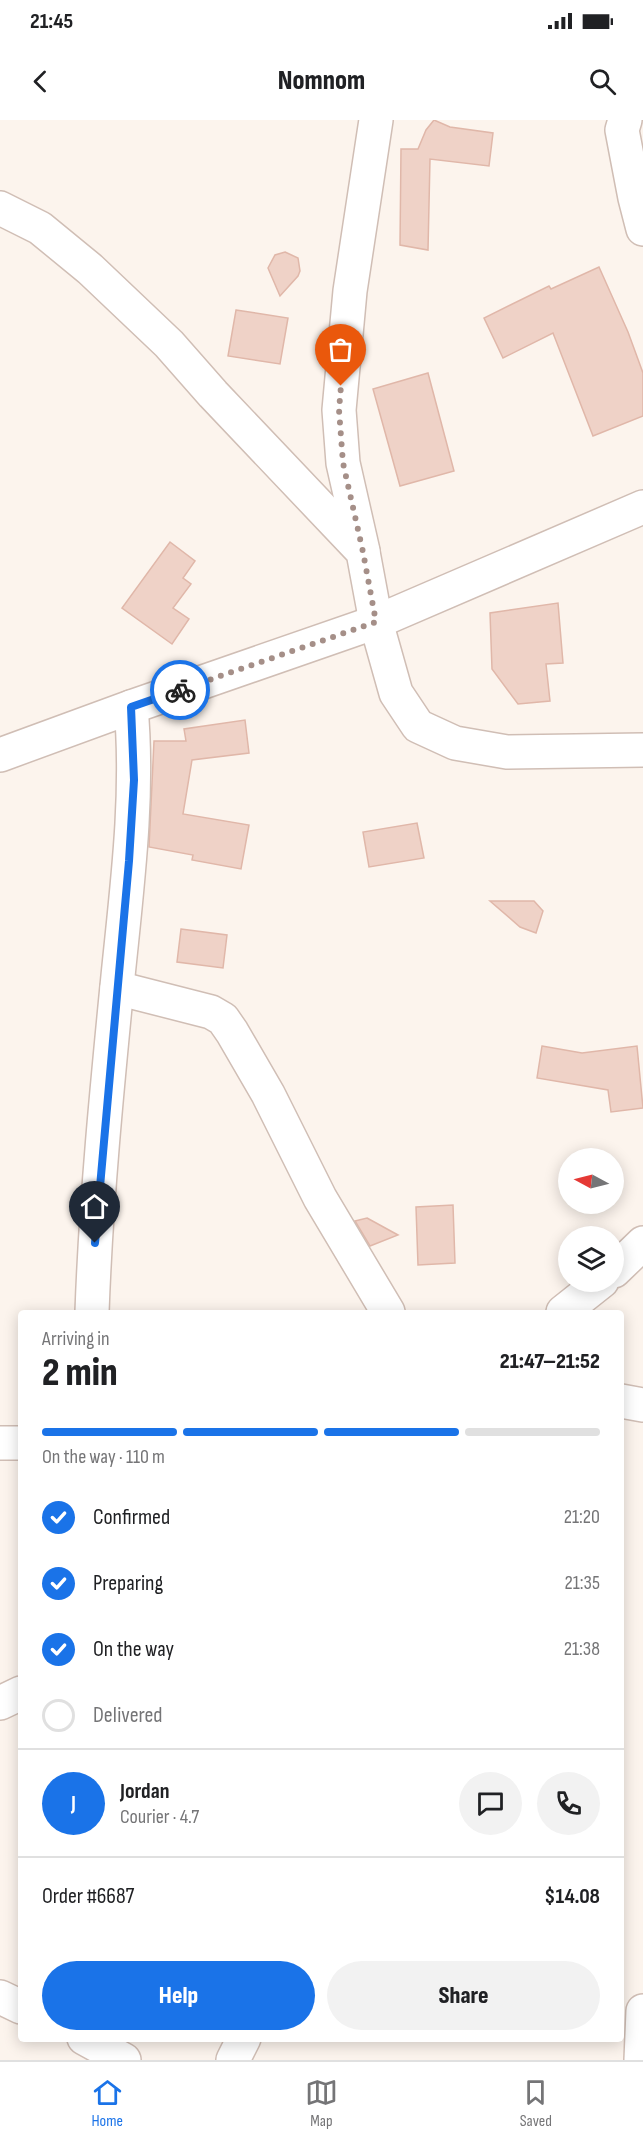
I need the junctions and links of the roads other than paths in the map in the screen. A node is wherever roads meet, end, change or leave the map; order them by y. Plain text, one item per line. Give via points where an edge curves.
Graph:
1 (376, 120) edge
2 (625, 120) edge
3 (0, 208) edge
4 (643, 229) edge
5 (643, 507) edge
6 (363, 552) junction
7 (376, 622) junction
8 (131, 707) junction
9 (643, 750) edge
10 (0, 755) edge
11 (117, 988) junction
12 (643, 1243) edge
13 (624, 1261) edge
14 (588, 1292) edge
15 (92, 1310) edge
16 (387, 1310) edge
17 (566, 1310) edge
18 (624, 1402) edge
19 (643, 1405) edge
20 (0, 1443) edge
21 (18, 1443) edge
22 (18, 1694) edge
23 (0, 1703) edge
24 (0, 1997) edge
25 (18, 2006) edge
26 (643, 2011) edge
27 (92, 2042) edge
28 (242, 2042) edge
29 (124, 2060) edge
30 (233, 2060) edge
31 (641, 2060) edge

1 - 6 street via 350,291 339,410 343,463
2 - 4 street via 622,130
3 - 6 street via 40,228 90,269 168,344
5 - 7 street
6 - 7 street
7 - 8 street
7 - 9 street via 396,693 418,726 455,743 507,752
8 - 10 street
8 - 11 street via 134,780
11 - 15 street
11 - 16 street via 211,1011 223,1019 268,1094 320,1198
12 - 13 street
14 - 17 street
18 - 19 street
20 - 21 street
22 - 23 street
24 - 25 street
26 - 31 street
27 - 29 street
28 - 30 street

